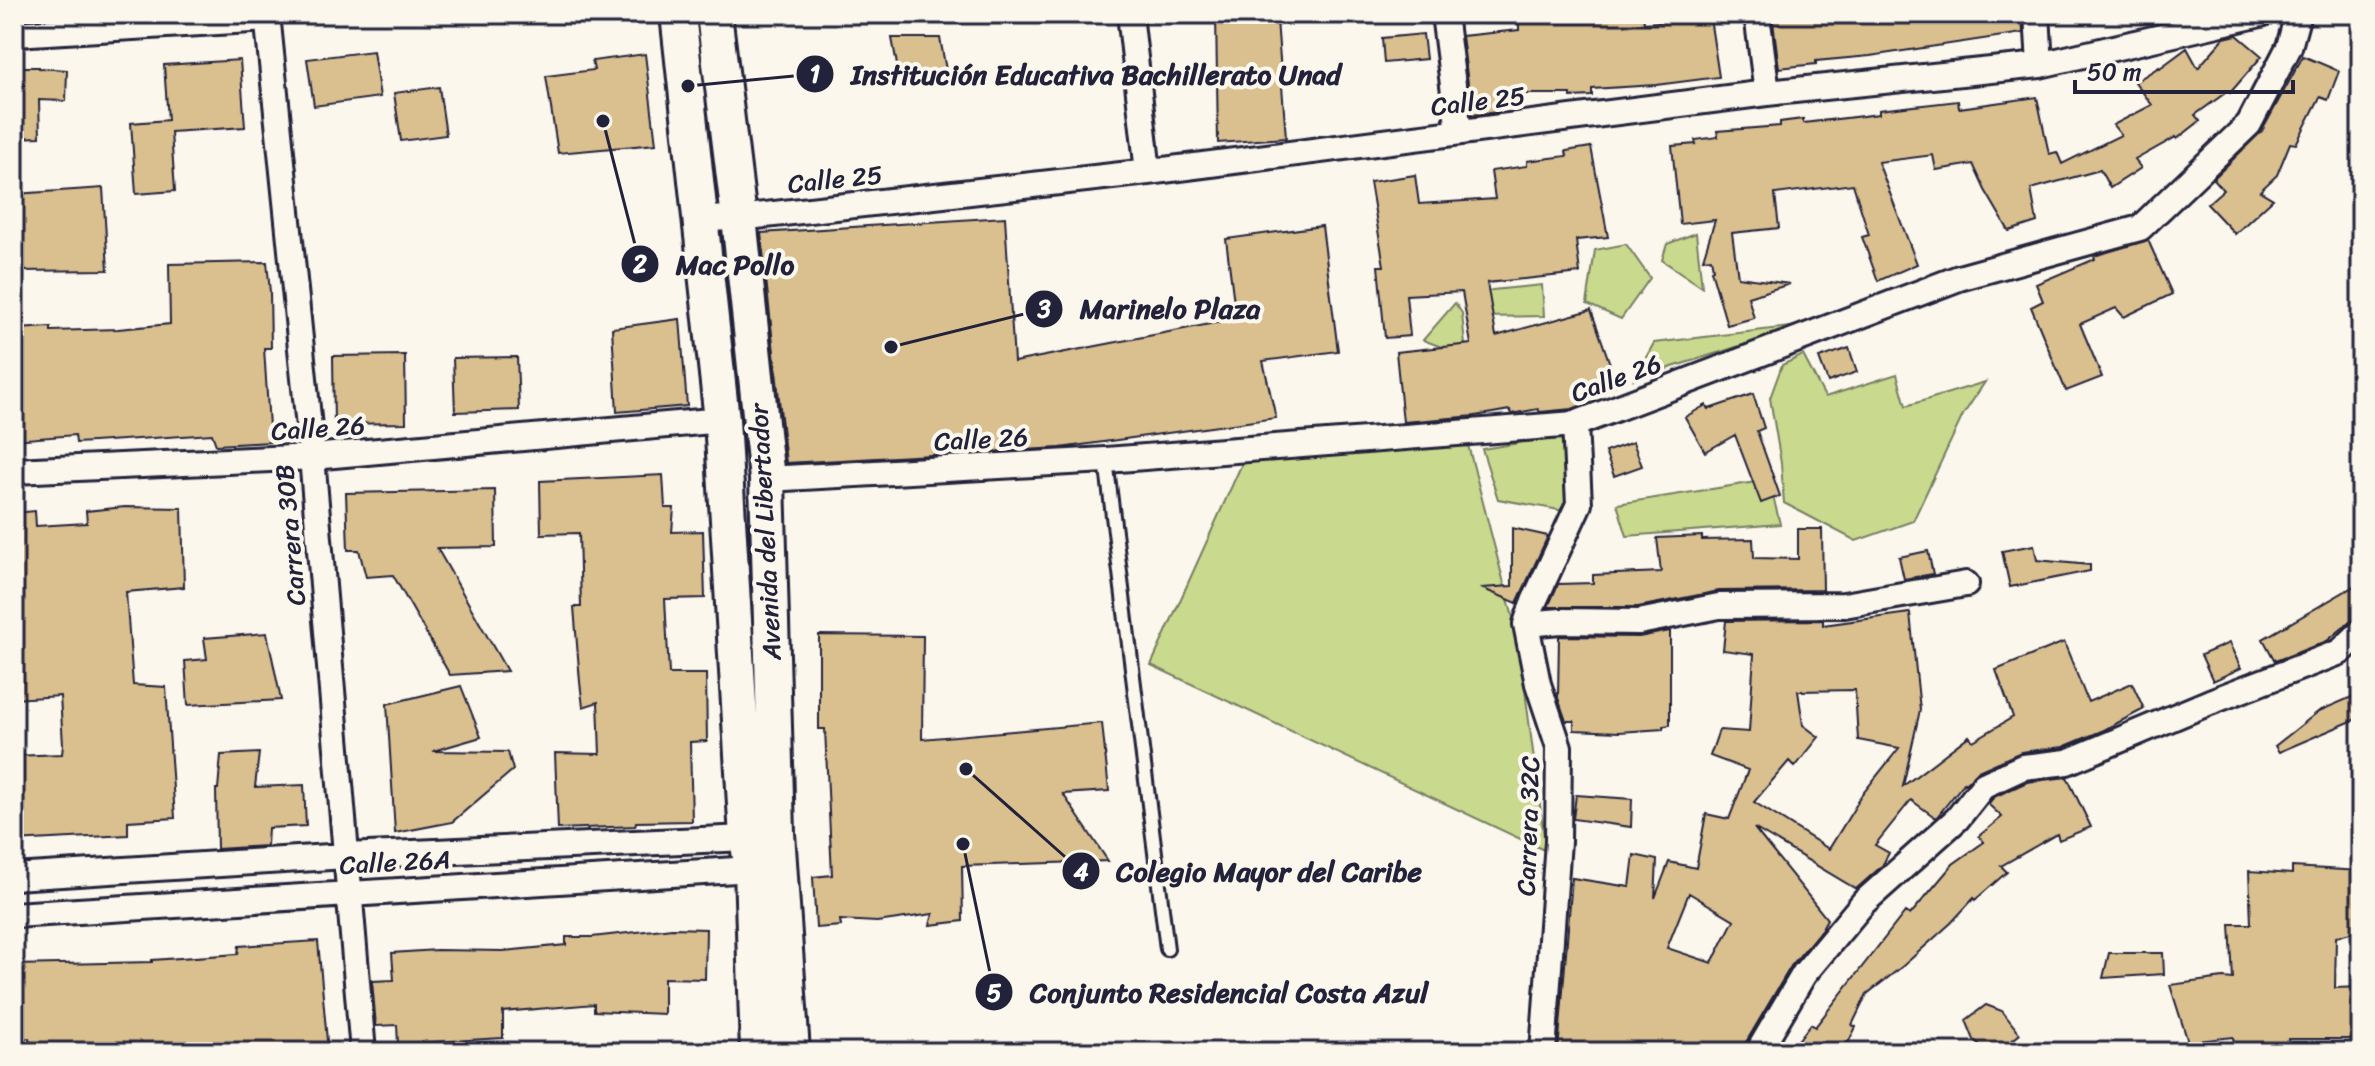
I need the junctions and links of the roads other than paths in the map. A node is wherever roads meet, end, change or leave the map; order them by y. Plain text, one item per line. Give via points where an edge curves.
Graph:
1 (678, 14) edge
2 (714, 14) edge
3 (1130, 14) edge
4 (1444, 14) edge
5 (1757, 14) edge
6 (2037, 14) edge
7 (2261, 14) edge
8 (2298, 14) edge
9 (267, 16) edge
10 (14, 34) edge
11 (2040, 65) junction
12 (1767, 93) junction
13 (1459, 132) junction
14 (1148, 172) junction
15 (739, 218) junction
16 (699, 219) junction
17 (722, 420) junction
18 (1575, 424) junction
19 (312, 457) junction
20 (1106, 460) junction
21 (14, 471) edge
22 (767, 479) junction
23 (1966, 584) dead end
24 (1526, 624) junction
25 (2361, 632) edge
26 (764, 850) junction
27 (346, 856) junction
28 (14, 877) edge
29 (349, 893) junction
30 (14, 915) edge
31 (1167, 949) dead end
32 (363, 1052) edge
33 (758, 1052) edge
34 (792, 1052) edge
35 (1543, 1052) edge
36 (1758, 1052) edge

1 - 16 main road, Avenida del Libertador
2 - 15 main road, Avenida del Libertador
3 - 14 street
4 - 13 street
5 - 12 street
6 - 11 street
7 - 11 street, Calle 25
8 - 18 street, Calle 26 via 2289,47 2249,124 2140,228 1959,278
9 - 10 street
9 - 19 street, Carrera 30B
11 - 12 street, Calle 25
12 - 13 street, Calle 25
13 - 14 street, Calle 25
14 - 15 street, Calle 25
15 - 16 street, Calle 25
15 - 22 main road, Avenida del Libertador
16 - 17 main road, Avenida del Libertador
17 - 19 street, Calle 26
17 - 26 main road, Avenida del Libertador
18 - 20 street, Calle 26
18 - 24 street via 1579,504
19 - 21 street, Calle 26
19 - 27 street, Carrera 30B
20 - 22 street, Calle 26
20 - 31 lane
22 - 26 main road, Avenida del Libertador
23 - 24 street via 1844,605 1719,606 1639,622
24 - 35 street, Carrera 32C via 1559,747
25 - 36 street via 2340,652 2067,762 2023,767 1984,785 1957,819 1864,902 1804,974
26 - 27 street, Calle 26A
26 - 29 street, Calle 26A
26 - 33 main road, Avenida del Libertador
26 - 34 main road, Avenida del Libertador
27 - 28 street, Calle 26A
27 - 29 street, Carrera 30B
29 - 30 street, Calle 26A
29 - 32 street, Carrera 30B

